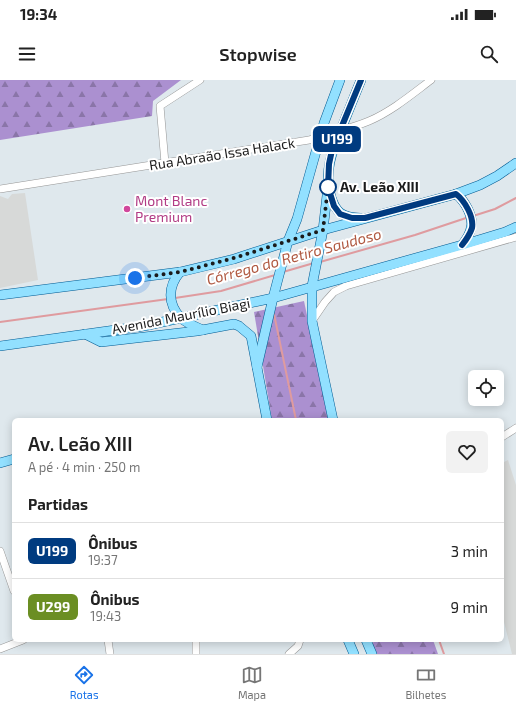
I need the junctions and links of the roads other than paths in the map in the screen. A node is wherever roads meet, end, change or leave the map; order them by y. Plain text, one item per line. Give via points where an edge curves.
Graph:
1 (200, 80) edge
2 (340, 80) edge
3 (361, 80) edge
4 (431, 80) edge
5 (340, 131) junction
6 (320, 136) junction
7 (165, 163) junction
8 (516, 163) edge
9 (328, 187) junction
10 (0, 189) edge
11 (456, 194) junction
12 (365, 218) junction
13 (516, 227) edge
14 (323, 230) junction
15 (516, 237) edge
16 (288, 241) junction
17 (462, 245) junction
18 (397, 263) junction
19 (180, 272) junction
20 (385, 275) junction
21 (312, 286) junction
22 (344, 287) junction
23 (0, 295) edge
24 (273, 298) junction
25 (181, 318) junction
26 (312, 321) junction
27 (144, 326) junction
28 (203, 330) junction
29 (84, 334) junction
30 (132, 339) junction
31 (0, 346) edge
32 (257, 367) junction
33 (267, 418) edge
34 (333, 418) edge
35 (516, 428) edge
36 (504, 436) edge
37 (12, 460) edge
38 (0, 463) edge
39 (0, 552) edge
40 (12, 585) edge
41 (18, 642) edge
42 (108, 642) edge
43 (196, 642) edge
44 (299, 642) edge
45 (349, 642) edge
46 (367, 642) edge
47 (0, 649) edge
48 (110, 654) edge
49 (196, 654) edge
50 (289, 654) edge
51 (354, 654) edge
52 (372, 654) edge

1 - 7 street via 160,106
2 - 6 main road
3 - 5 main road
4 - 5 street, Rua Abraão Issa Halack via 389,110 369,121
5 - 6 street, Rua Abraão Issa Halack
5 - 9 main road via 329,164
6 - 7 street, Rua Abraão Issa Halack via 309,140
6 - 16 main road via 297,219
7 - 10 street, Rua Abraão Issa Halack
8 - 11 main road via 486,182
9 - 12 main road via 334,206 340,214 352,218
9 - 14 main road
11 - 12 main road
11 - 17 main road via 466,205 472,224
12 - 14 main road
13 - 17 main road, Avenida Maurílio Biagi
14 - 16 main road
14 - 21 main road
15 - 20 street, Avenida Maurílio Biagi
16 - 19 main road
16 - 24 main road
17 - 18 main road, Avenida Maurílio Biagi
18 - 20 main road
18 - 21 main road, Avenida Maurílio Biagi
19 - 23 main road
19 - 25 main road via 171,287 170,296
20 - 22 street, Avenida Maurílio Biagi
21 - 22 street, Avenida Maurílio Biagi
21 - 24 main road, Avenida Maurílio Biagi
21 - 26 main road
22 - 26 street, Avenida Maurílio Biagi via 334,292
24 - 25 main road, Avenida Maurílio Biagi
24 - 32 main road
25 - 27 main road, Avenida Maurílio Biagi
25 - 28 main road
26 - 34 main road
27 - 29 main road, Avenida Maurílio Biagi
27 - 30 main road
28 - 30 main road
28 - 32 main road via 234,324 239,326 251,336
29 - 30 main road via 101,342
29 - 31 main road, Avenida Maurílio Biagi
32 - 33 main road
35 - 36 street
37 - 38 main road
39 - 40 street
41 - 47 street
42 - 48 street
43 - 49 street
44 - 50 street
45 - 51 main road
46 - 52 main road

